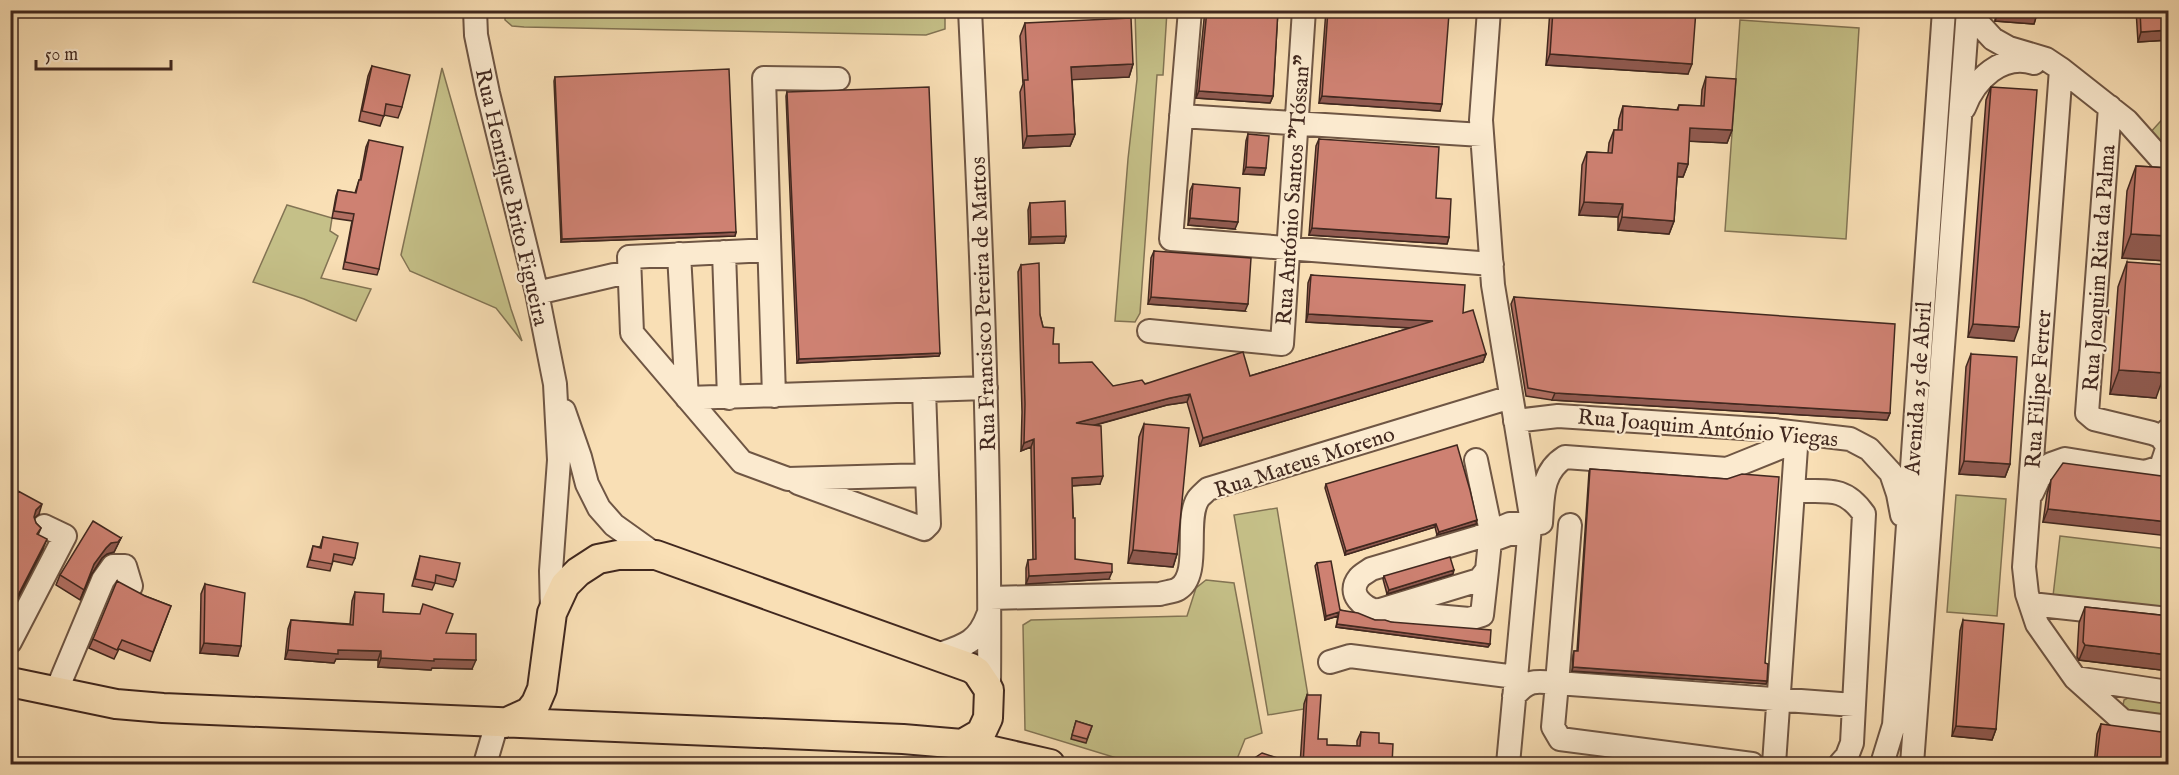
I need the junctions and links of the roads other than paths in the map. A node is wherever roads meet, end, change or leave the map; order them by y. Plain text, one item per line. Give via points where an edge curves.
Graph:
1 (475, 10) edge
2 (970, 10) edge
3 (1190, 10) edge
4 (1304, 10) edge
5 (1489, 10) edge
6 (1944, 10) edge
7 (1968, 11) edge
8 (2060, 78) junction
9 (838, 79) dead end
10 (2110, 107) junction
11 (1181, 116) junction
12 (1960, 121) junction
13 (1297, 123) junction
14 (1482, 135) junction
15 (2169, 167) edge
16 (1288, 249) junction
17 (769, 250) junction
18 (724, 252) junction
19 (679, 254) junction
20 (1492, 264) junction
21 (629, 275) junction
22 (537, 293) junction
23 (1149, 331) dead end
24 (555, 384) junction
25 (986, 388) junction
26 (924, 390) junction
27 (774, 396) junction
28 (1511, 397) junction
29 (687, 398) junction
30 (729, 398) junction
31 (2034, 419) junction
32 (1515, 422) junction
33 (1797, 433) junction
34 (2168, 437) edge
35 (2065, 459) junction
36 (1476, 460) dead end
37 (927, 475) junction
38 (788, 479) junction
39 (1794, 491) junction
40 (2029, 500) junction
41 (1570, 525) dead end
42 (44, 526) dead end
43 (1530, 529) junction
44 (1491, 536) junction
45 (1907, 540) junction
46 (656, 555) junction
47 (1487, 570) junction
48 (1526, 571) junction
49 (131, 586) edge
50 (990, 604) junction
51 (2031, 604) junction
52 (1377, 611) junction
53 (552, 613) junction
54 (2169, 619) edge
55 (10, 642) edge
56 (937, 655) junction
57 (1330, 662) dead end
58 (2075, 678) junction
59 (10, 682) edge
60 (1557, 683) junction
61 (1515, 687) junction
62 (542, 689) junction
63 (56, 692) junction
64 (2169, 692) edge
65 (989, 694) junction
66 (1779, 699) junction
67 (1854, 705) junction
68 (501, 723) junction
69 (570, 726) junction
70 (2169, 727) edge
71 (962, 744) junction
72 (989, 757) edge
73 (1022, 757) junction
74 (485, 765) edge
75 (1050, 765) edge
76 (1508, 765) edge
77 (1752, 765) edge
78 (1774, 765) edge
79 (1840, 765) edge
80 (1882, 765) edge
81 (1912, 765) edge

1 - 22 street, Rua Henrique Brito Figueira via 488,93
2 - 25 street, Rua Francisco Pereira de Mattos
3 - 11 street
4 - 13 street, Rua António Santos "Tóssan"
5 - 14 street
6 - 45 street, Avenida 25 de Abril
7 - 8 street via 1993,39 2046,59
7 - 12 street, Avenida 25 de Abril
8 - 10 street
8 - 12 street via 2045,67 2015,60 1988,72 1978,82
8 - 31 street, Rua Filipe Ferrer
9 - 17 street via 764,78
10 - 15 street
10 - 34 street, Rua Joaquim Rita da Palma via 2087,413 2094,419
11 - 13 street
11 - 16 street via 1171,239
12 - 81 street, Avenida 25 de Abril
13 - 14 street
13 - 16 street, Rua António Santos "Tóssan"
14 - 20 street
16 - 20 street
16 - 23 street, Rua António Santos "Tóssan" via 1282,344
17 - 18 street
17 - 27 street
18 - 19 street
18 - 30 street
19 - 21 street via 629,256
19 - 29 street
20 - 28 street
21 - 22 street
21 - 29 street via 632,333
22 - 24 street, Rua Henrique Brito Figueira
24 - 46 street via 587,484 599,508 614,525
24 - 53 street via 560,460 551,572
25 - 26 street
25 - 50 street, Rua Francisco Pereira de Mattos
26 - 27 street
26 - 37 street
27 - 30 street
28 - 32 street
28 - 50 street, Rua Mateus Moreno via 1208,489 1198,499 1194,511 1189,572 1178,589 1160,594
29 - 30 street
29 - 38 street via 742,462
31 - 35 street via 2048,452
31 - 40 street, Rua Filipe Ferrer
32 - 33 street, Rua Joaquim António Viegas via 1558,416
32 - 43 street
33 - 39 street
33 - 45 street, Rua Joaquim António Viegas via 1850,439 1869,449 1891,473
33 - 48 street via 1784,447 1727,469 1565,457 1549,471 1543,488 1540,535
34 - 35 street via 2161,467 2145,472
35 - 40 street via 2051,464
36 - 44 street
37 - 38 street
37 - 38 street via 929,524 924,530
39 - 66 street
39 - 67 street via 1840,492 1855,500 1864,514
40 - 51 street, Rua Filipe Ferrer via 2024,567 2026,594
41 - 60 street
42 - 55 street via 65,536
43 - 44 street
43 - 48 street
44 - 47 street
44 - 52 street via 1371,569 1358,578 1355,586 1359,602
45 - 80 street, Avenida 25 de Abril via 1894,725
46 - 53 main road via 598,559 565,585
46 - 56 main road
47 - 52 street via 1479,580
47 - 52 street via 1482,615 1469,619
48 - 61 street
49 - 63 street via 126,566 113,566 103,580
50 - 56 street via 983,628 974,639
50 - 65 street, Rua Francisco Pereira de Mattos
51 - 54 street
51 - 58 street, Rua Filipe Ferrer via 2037,624
53 - 62 main road
56 - 65 main road via 977,672
57 - 61 street via 1350,656
58 - 64 street
58 - 70 street, Rua Filipe Ferrer via 2123,721
59 - 63 main road
60 - 61 street via 1534,681
60 - 66 street
60 - 77 street via 1553,727 1560,739
61 - 76 street
62 - 68 main road via 529,712
62 - 69 main road via 548,704
63 - 68 main road via 163,708
65 - 71 main road via 986,725 974,739
65 - 73 main road via 1003,735
66 - 67 street
66 - 78 street
67 - 79 street via 1852,743
68 - 69 main road
68 - 74 street
69 - 71 main road
71 - 72 main road
72 - 73 main road
73 - 75 main road

